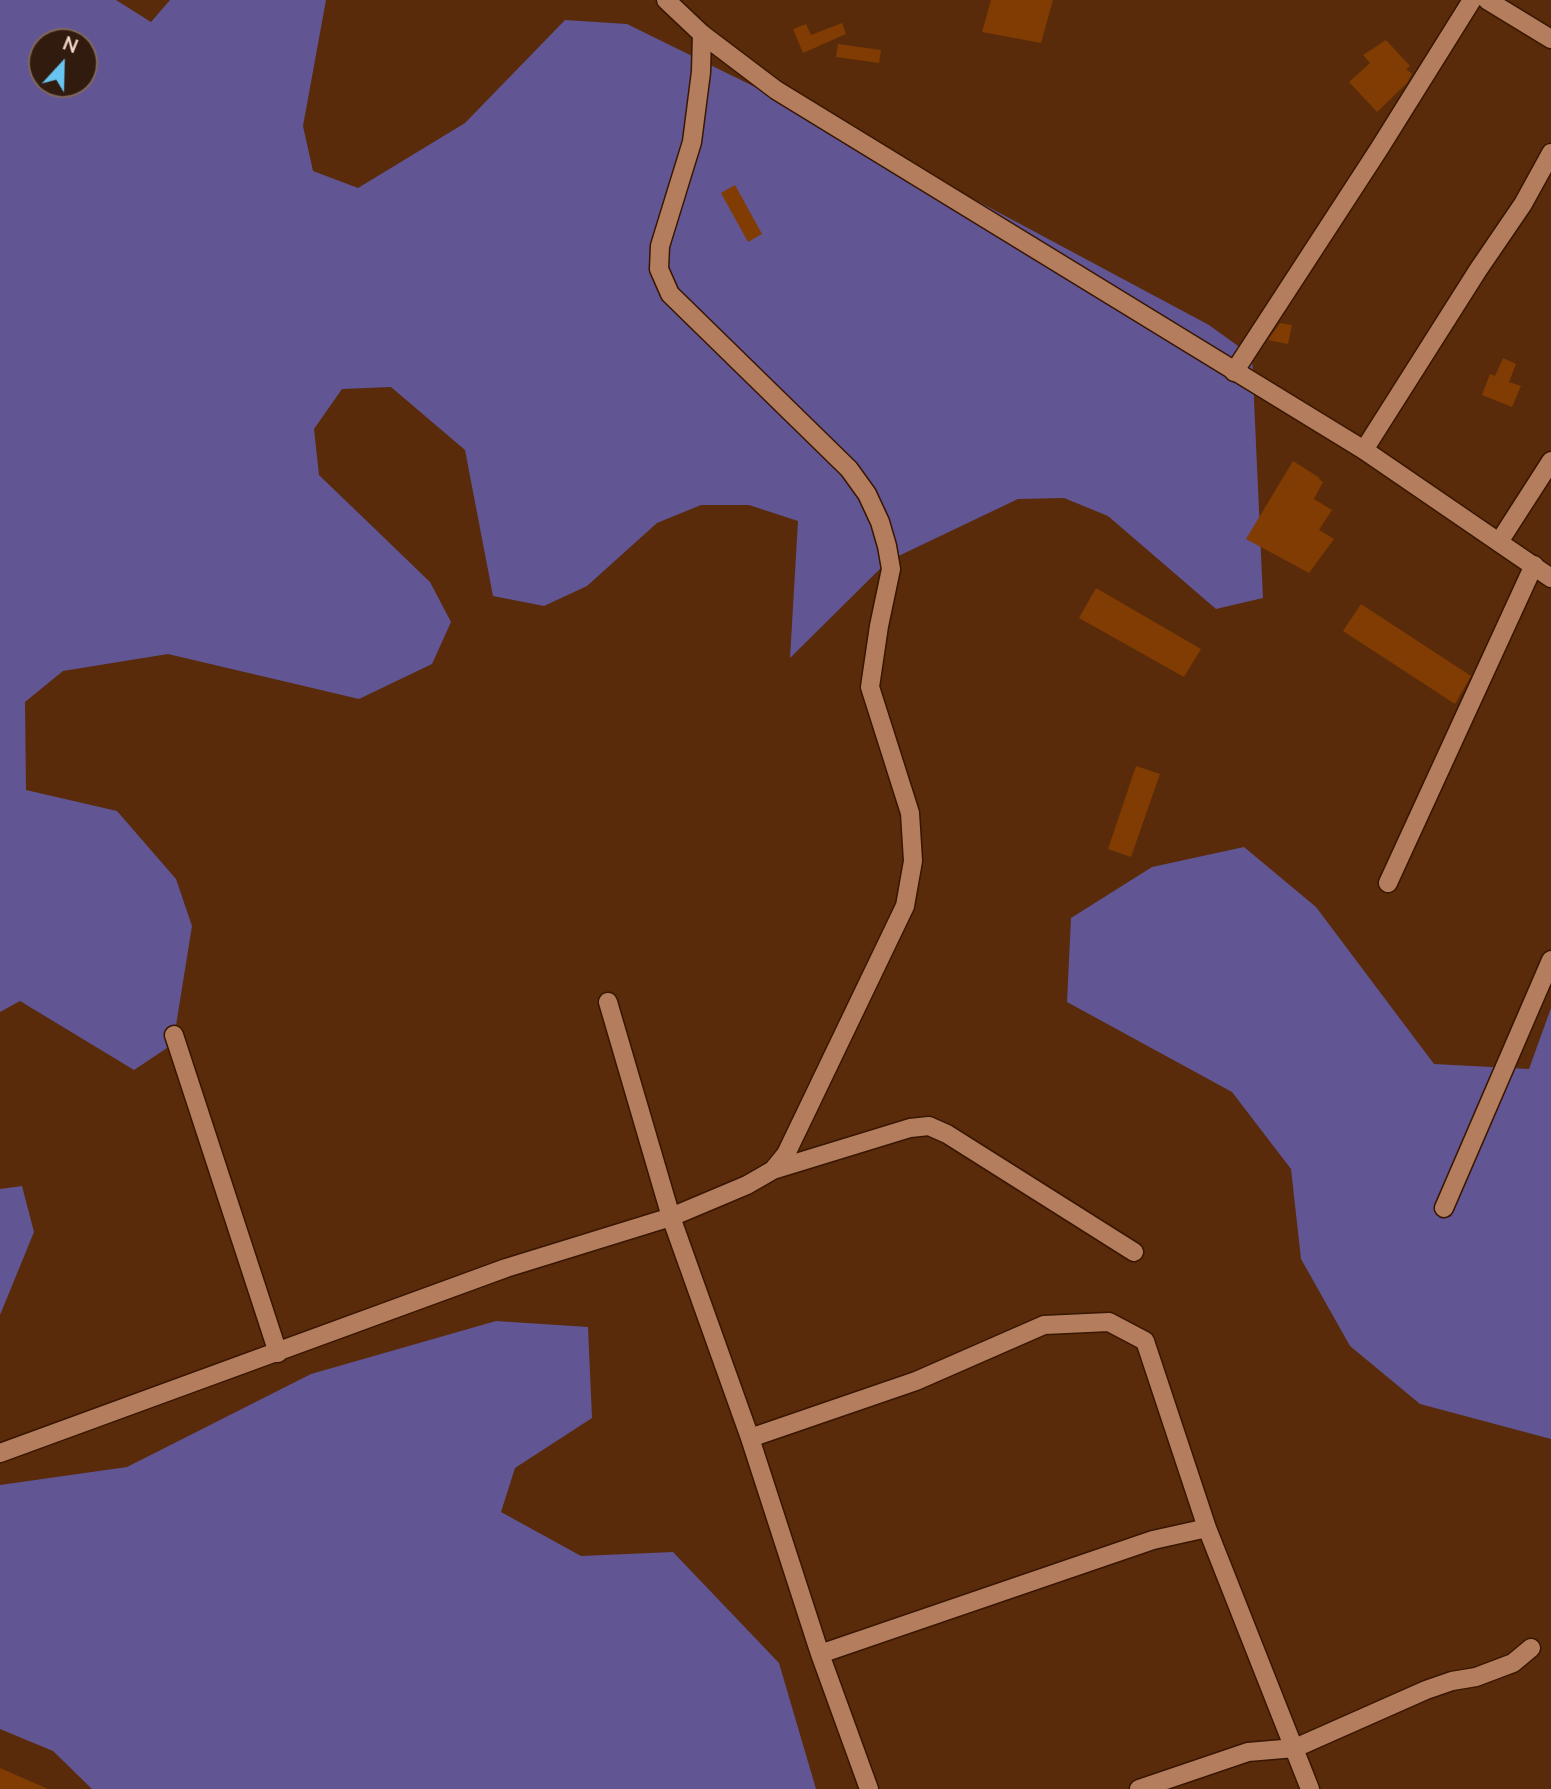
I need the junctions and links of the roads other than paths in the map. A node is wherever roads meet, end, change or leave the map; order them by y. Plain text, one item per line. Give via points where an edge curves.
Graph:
1 (666, 0) edge
2 (1472, 0) edge
3 (1487, 0) edge
4 (702, 34) junction
5 (1551, 38) edge
6 (1551, 153) edge
7 (1234, 372) junction
8 (1364, 450) junction
9 (1551, 461) edge
10 (1499, 542) junction
11 (1534, 565) junction
12 (1551, 578) edge
13 (1388, 883) dead end
14 (1551, 960) edge
15 (608, 1002) dead end
16 (174, 1035) dead end
17 (773, 1170) junction
18 (1444, 1208) dead end
19 (671, 1217) junction
20 (1134, 1252) dead end
21 (278, 1353) junction
22 (750, 1438) junction
23 (0, 1453) edge
24 (1207, 1528) junction
25 (1531, 1648) dead end
26 (820, 1654) junction
27 (1295, 1748) junction
28 (869, 1789) edge
29 (1139, 1789) edge
30 (1310, 1789) edge

1 - 4 street
2 - 7 street
3 - 5 street
4 - 7 street via 776,90
4 - 17 street via 692,142 660,246 659,269 670,294 849,469 880,522 891,569 870,687 910,813 912,861 905,906 786,1154
6 - 8 street
7 - 8 street
8 - 10 street
9 - 10 street
10 - 11 street
11 - 12 street
11 - 13 street
14 - 18 street
15 - 19 street
16 - 21 street
17 - 19 street
17 - 20 street via 929,1126
19 - 21 street via 506,1268
19 - 22 street
21 - 23 street
22 - 24 street via 916,1381 1044,1325 1109,1322 1145,1341
22 - 26 street
24 - 26 street via 1153,1541
24 - 27 street
25 - 27 street via 1513,1663 1426,1690
26 - 28 street
27 - 29 street via 1248,1752
27 - 30 street

